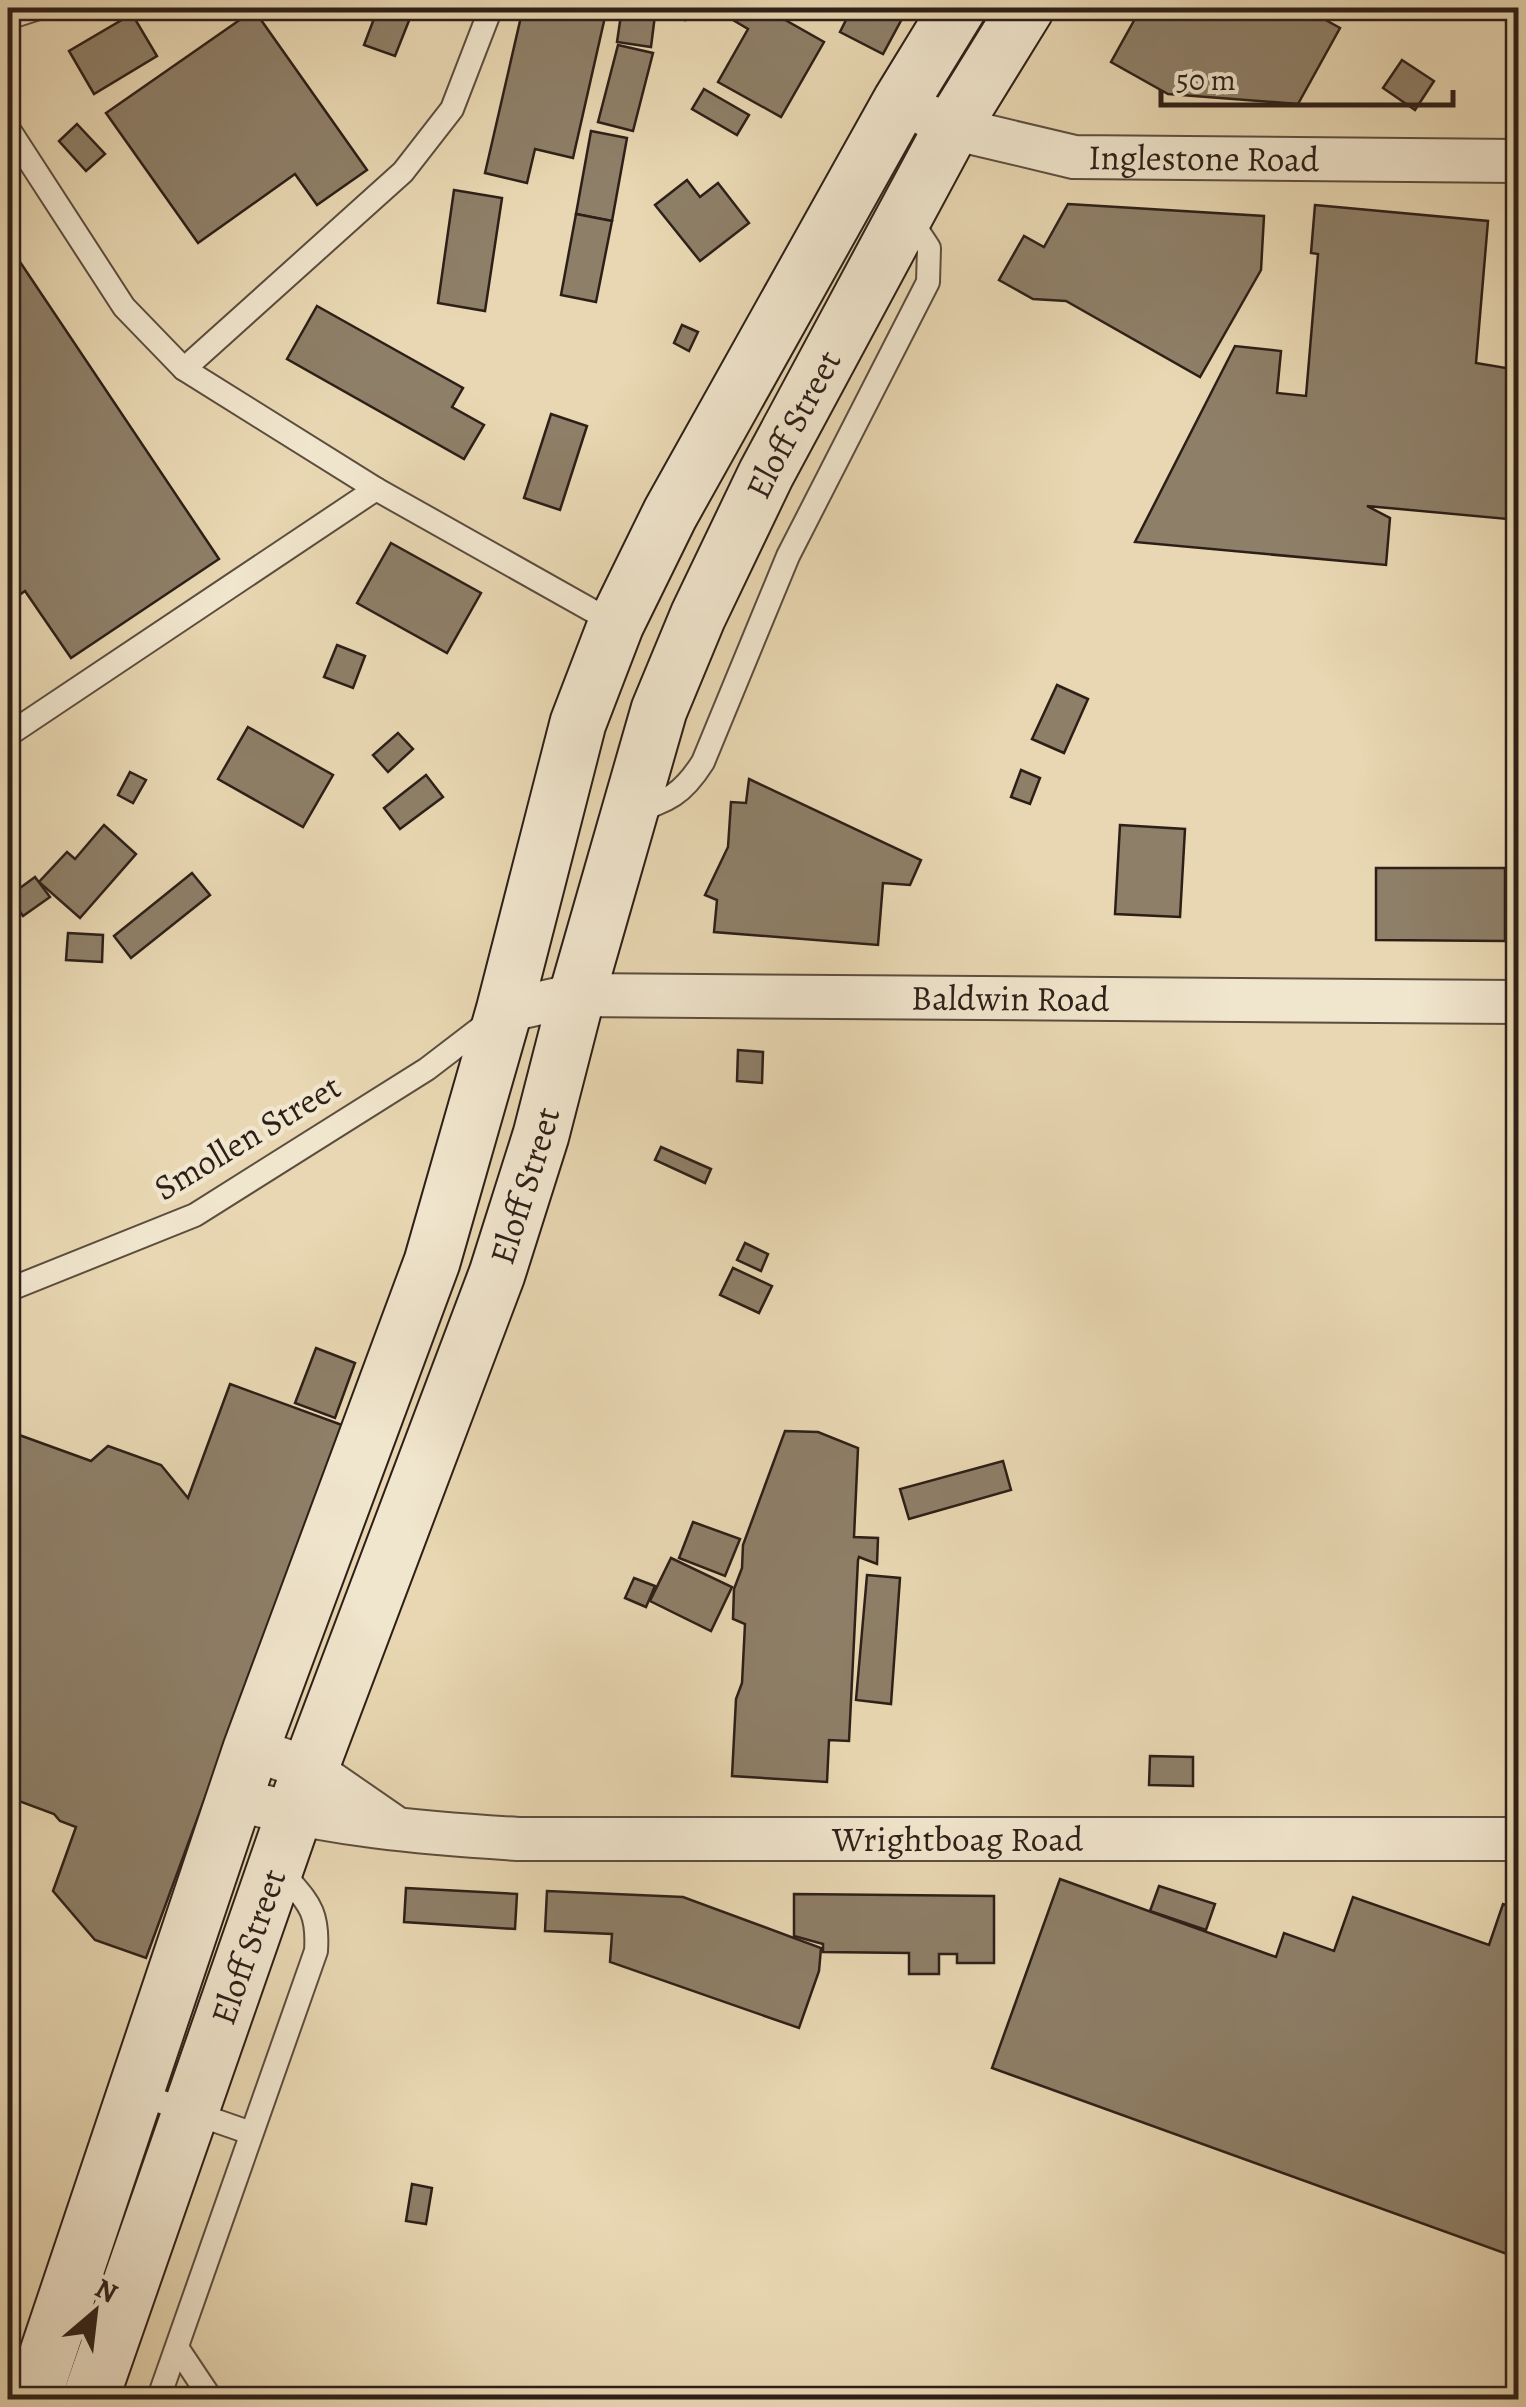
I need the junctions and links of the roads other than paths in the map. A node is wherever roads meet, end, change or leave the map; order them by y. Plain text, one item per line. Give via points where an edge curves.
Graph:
1 (39, 8) edge
2 (491, 8) edge
3 (958, 8) edge
4 (1028, 9) edge
5 (8, 18) edge
6 (901, 102) junction
7 (8, 128) edge
8 (952, 128) junction
9 (1518, 161) edge
10 (184, 369) junction
11 (376, 489) junction
12 (616, 624) junction
13 (8, 735) edge
14 (577, 995) junction
15 (1518, 1002) edge
16 (504, 1010) junction
17 (8, 1290) edge
18 (374, 1417) junction
19 (435, 1436) junction
20 (244, 1774) junction
21 (293, 1816) junction
22 (1518, 1840) edge
23 (136, 2093) junction
24 (190, 2112) junction
25 (251, 2134) junction
26 (178, 2349) junction
27 (36, 2387) edge
28 (92, 2396) edge
29 (158, 2400) edge
30 (212, 2400) edge

1 - 5 lane
2 - 10 lane via 452,109 428,144
3 - 6 street, Eloff Street
4 - 8 street, Eloff Street
6 - 8 street, Inglestone Road
6 - 12 street, Eloff Street via 670,514
7 - 10 lane via 124,307
8 - 9 street, Inglestone Road via 1074,157
8 - 14 street, Eloff Street via 766,474 698,616 659,710
10 - 11 lane
11 - 12 lane
11 - 13 lane
12 - 16 street, Eloff Street via 578,723
14 - 15 street, Baldwin Road
14 - 16 street, Baldwin Road
14 - 19 street, Eloff Street via 497,1274
16 - 17 lane, Smollen Street via 428,1068 195,1215
16 - 18 street, Eloff Street via 432,1262
18 - 19 street
18 - 20 street, Eloff Street
19 - 21 street, Eloff Street
20 - 21 street, Wrightboag Road
20 - 23 street, Eloff Street
21 - 22 street, Wrightboag Road via 518,1839
21 - 24 street, Eloff Street
21 - 25 lane via 318,1924 316,1951
23 - 24 lane
23 - 27 street, Eloff Street
24 - 25 lane
24 - 28 street, Eloff Street
25 - 26 lane
26 - 29 lane
26 - 30 lane
27 - 28 street

